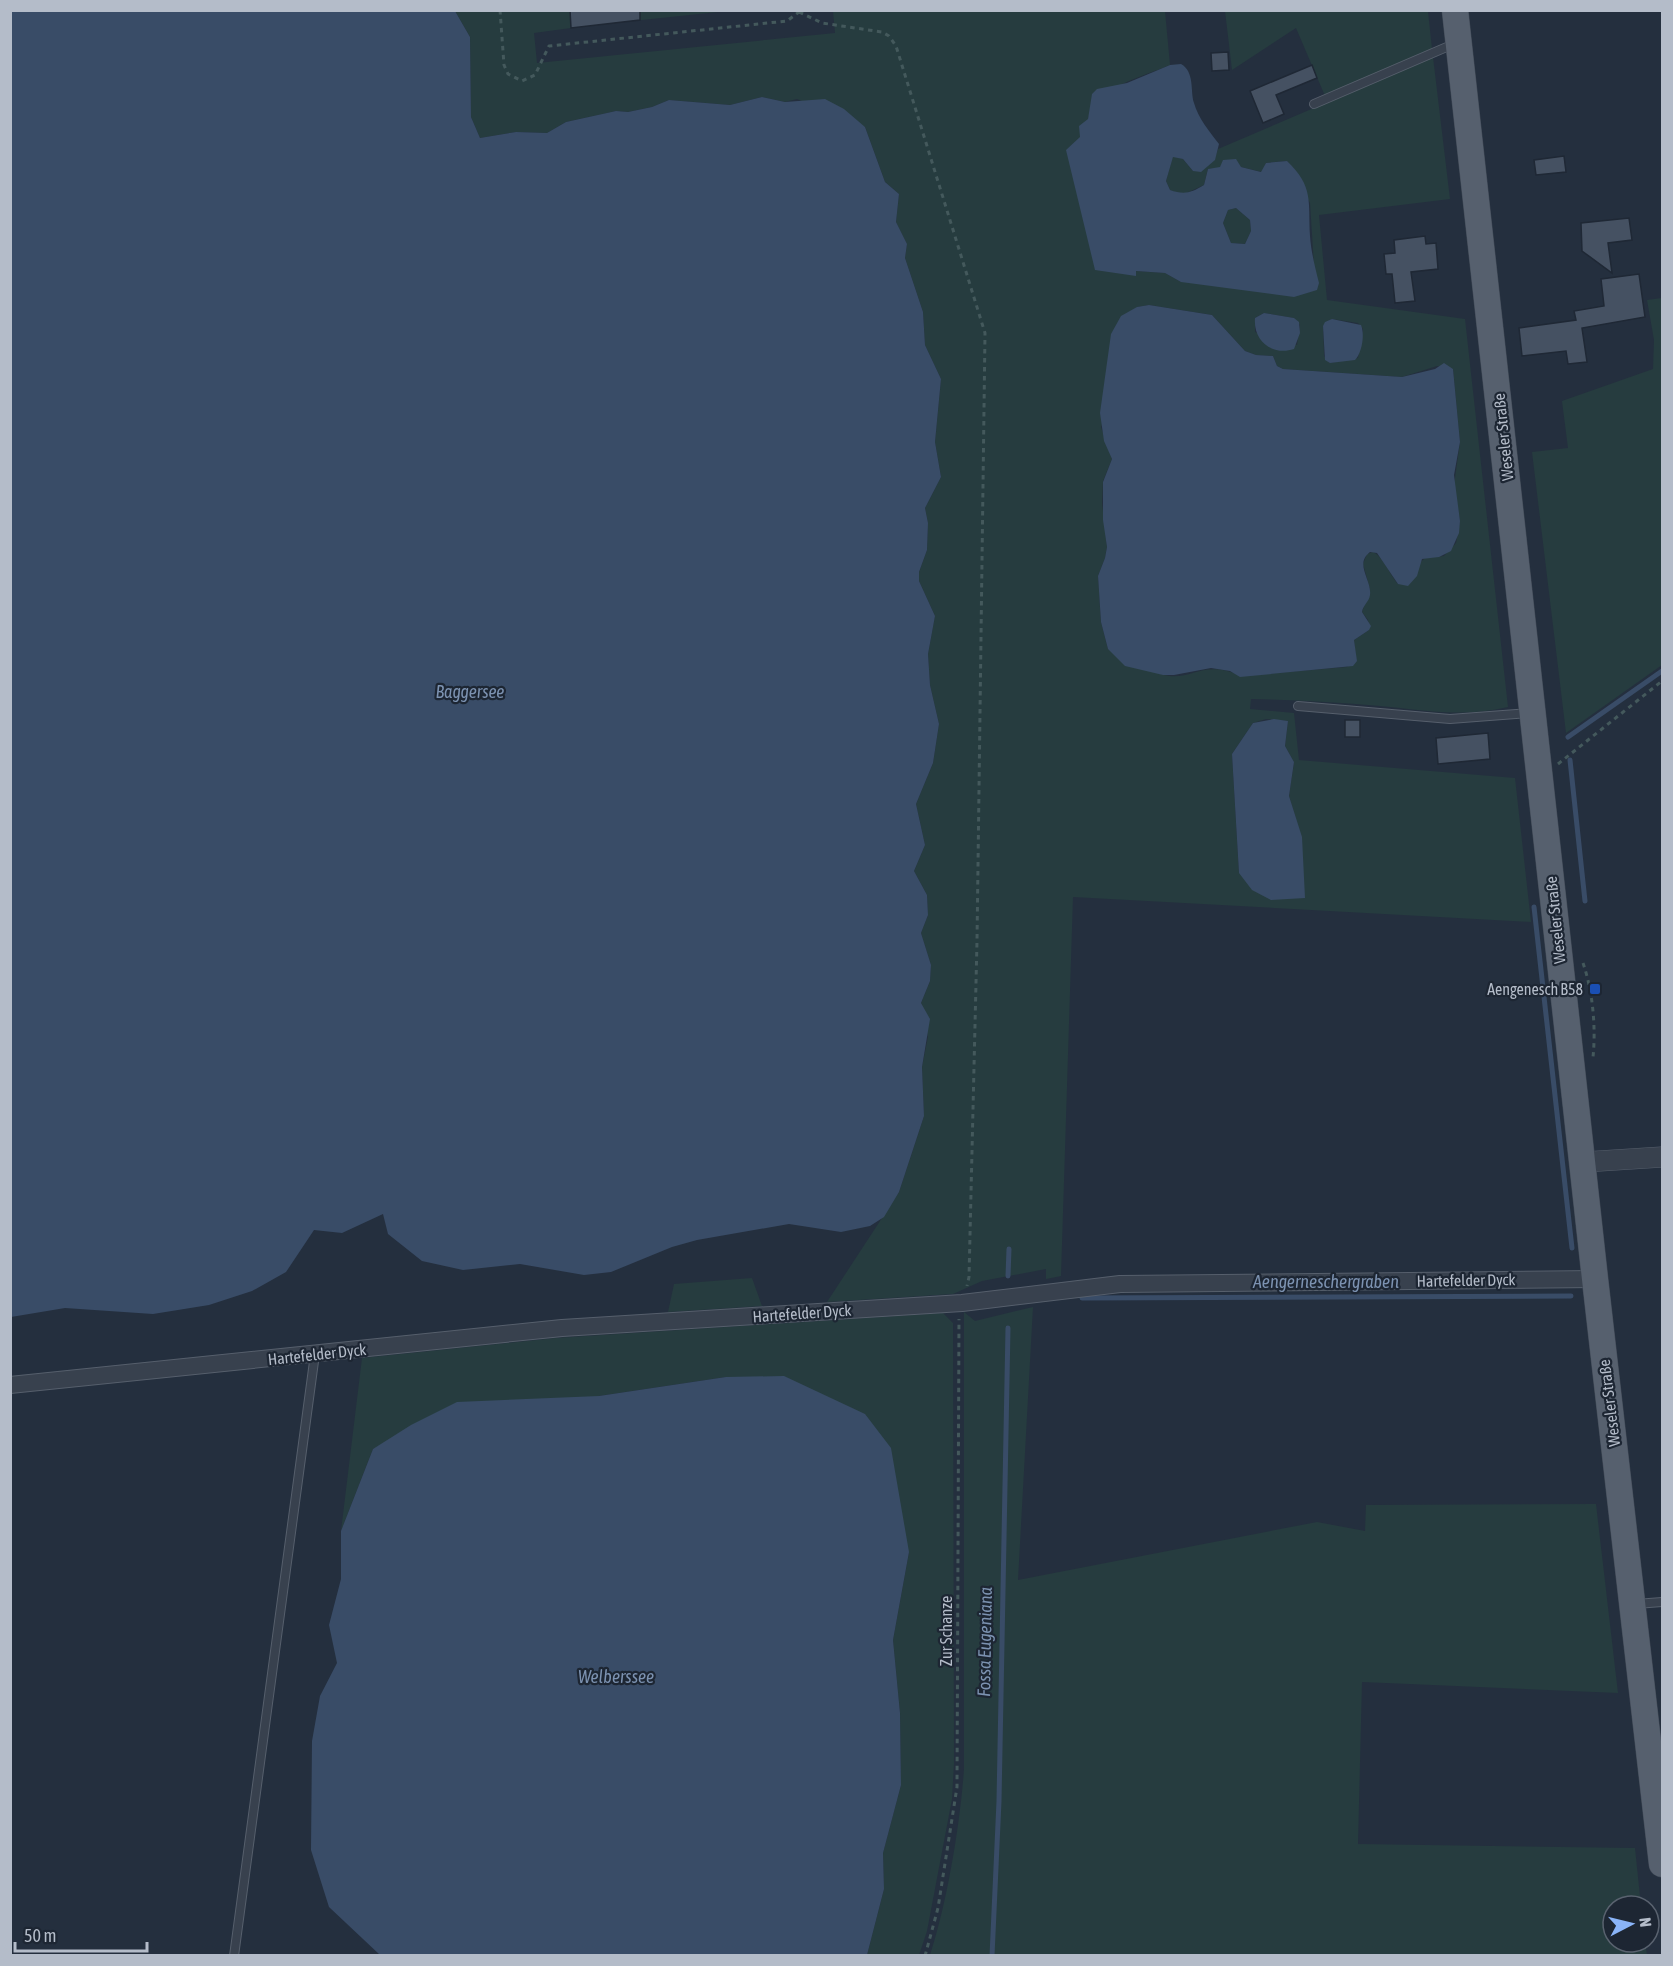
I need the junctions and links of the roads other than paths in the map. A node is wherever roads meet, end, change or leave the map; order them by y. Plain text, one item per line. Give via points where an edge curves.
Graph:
1 (1455, 10) edge
2 (1459, 42) junction
3 (1314, 104) dead end
4 (1298, 706) dead end
5 (1533, 712) junction
6 (1662, 1157) edge
7 (1584, 1162) junction
8 (1595, 1279) junction
9 (315, 1354) junction
10 (10, 1385) edge
11 (1662, 1602) edge
12 (1633, 1604) junction
13 (1662, 1864) edge
14 (234, 1956) edge

1 - 2 main road, Weseler Straße
2 - 3 lane
2 - 5 main road, Weseler Straße
4 - 5 lane via 1450,720
5 - 7 main road, Weseler Straße
6 - 7 street
7 - 8 main road, Weseler Straße
8 - 9 street, Hartefelder Dyck via 1120,1284 962,1303 562,1328
8 - 12 main road, Weseler Straße
9 - 10 street, Hartefelder Dyck
9 - 14 lane
11 - 12 lane
12 - 13 main road, Weseler Straße

